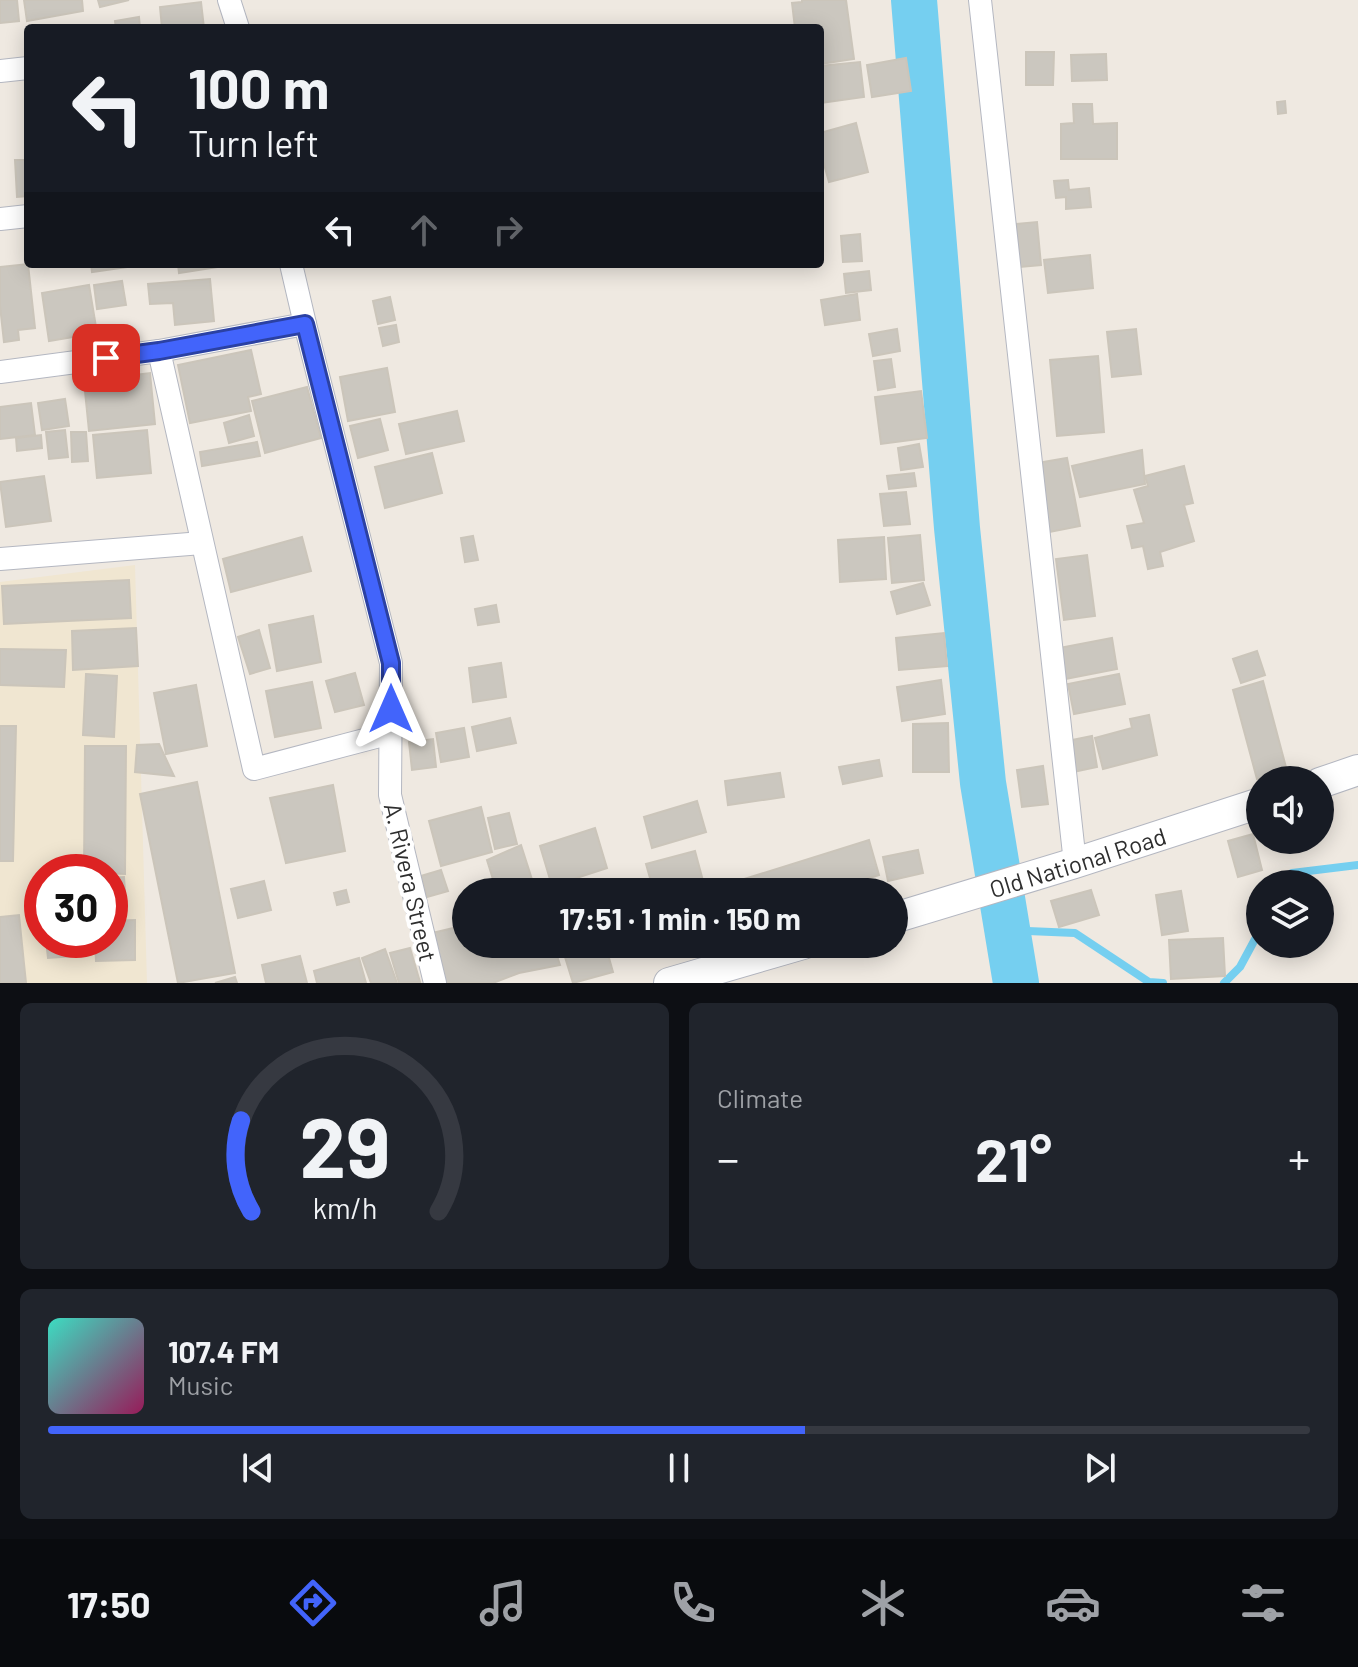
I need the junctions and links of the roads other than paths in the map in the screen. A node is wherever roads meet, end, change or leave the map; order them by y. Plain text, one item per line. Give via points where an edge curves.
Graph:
1 (229, 0) edge
2 (980, 0) edge
3 (237, 24) edge
4 (24, 68) edge
5 (0, 71) edge
6 (24, 216) edge
7 (0, 219) edge
8 (292, 268) edge
9 (305, 324) junction
10 (159, 351) junction
11 (0, 372) edge
12 (202, 543) junction
13 (0, 559) edge
14 (391, 733) junction
15 (1358, 770) edge
16 (1334, 778) edge
17 (1246, 808) edge
18 (1075, 863) junction
19 (908, 914) edge
20 (755, 958) edge
21 (435, 983) edge
22 (669, 983) edge

1 - 3 street
2 - 18 street
4 - 5 street
6 - 7 street
8 - 9 street, A. Rivera Street
9 - 10 street
9 - 14 street, A. Rivera Street via 391,663
10 - 11 street
10 - 12 street
12 - 13 street
12 - 14 street via 254,769
14 - 21 street, A. Rivera Street via 390,795
15 - 16 main road
17 - 18 main road, Old National Road
18 - 19 main road, Old National Road
20 - 22 main road

